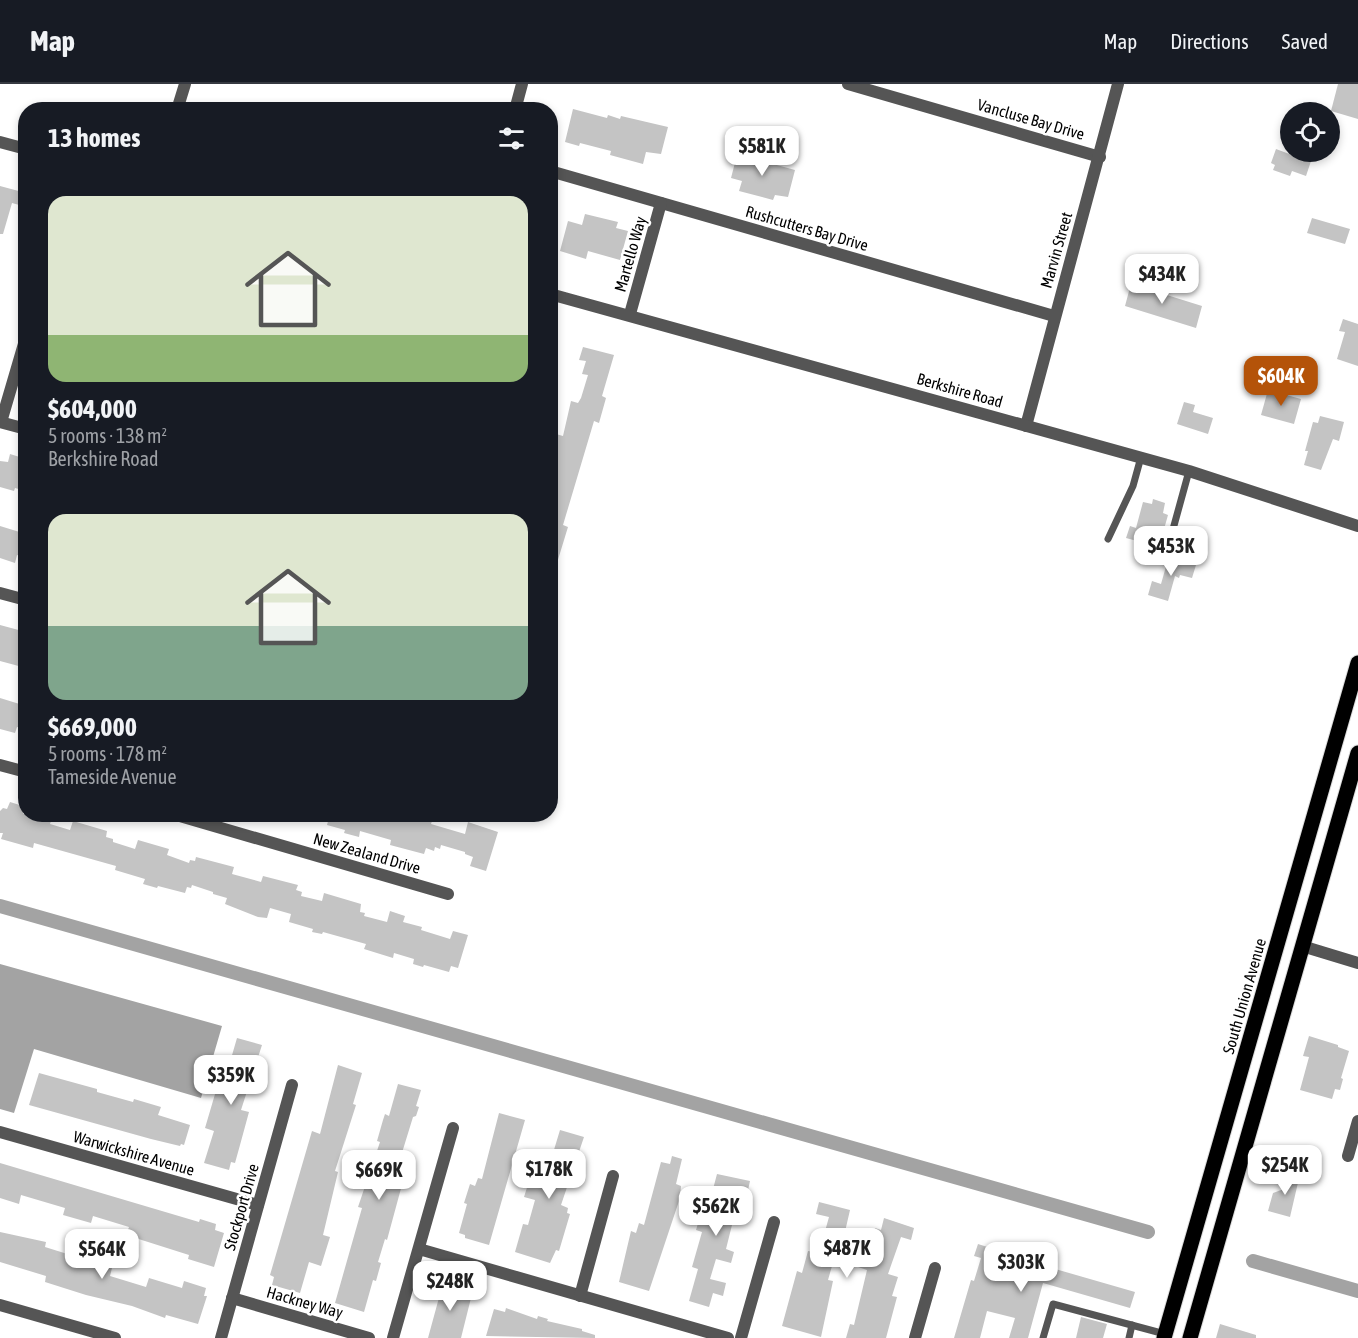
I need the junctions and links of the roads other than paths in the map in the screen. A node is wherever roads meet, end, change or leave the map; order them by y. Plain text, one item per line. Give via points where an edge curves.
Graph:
1 (185, 84) edge
2 (522, 84) edge
3 (848, 84) edge
4 (1119, 84) edge
5 (179, 102) edge
6 (517, 102) edge
7 (0, 142) edge
8 (18, 147) edge
9 (1100, 157) junction
10 (558, 173) edge
11 (661, 203) junction
12 (558, 296) edge
13 (630, 314) junction
14 (1054, 316) junction
15 (18, 364) edge
16 (1, 422) edge
17 (1026, 426) junction
18 (18, 427) edge
19 (1141, 457) junction
20 (1189, 471) junction
21 (1358, 526) edge
22 (1108, 539) dead end
23 (1167, 550) dead end
24 (0, 593) edge
25 (18, 598) edge
26 (1358, 663) edge
27 (1358, 753) edge
28 (0, 765) edge
29 (18, 770) edge
30 (200, 822) edge
31 (448, 894) dead end
32 (1302, 946) junction
33 (1358, 963) edge
34 (292, 1085) dead end
35 (1358, 1121) edge
36 (453, 1128) dead end
37 (0, 1132) edge
38 (1348, 1156) dead end
39 (613, 1176) dead end
40 (258, 1205) junction
41 (774, 1222) dead end
42 (418, 1249) junction
43 (935, 1268) dead end
44 (580, 1296) junction
45 (232, 1298) junction
46 (0, 1305) edge
47 (1132, 1325) junction
48 (1165, 1336) edge
49 (115, 1338) edge
50 (221, 1338) edge
51 (369, 1338) edge
52 (393, 1338) edge
53 (728, 1338) edge
54 (741, 1338) edge
55 (915, 1338) edge
56 (1043, 1338) edge
57 (1129, 1338) edge
58 (1190, 1338) edge

1 - 5 street
2 - 6 street
3 - 9 street, Vancluse Bay Drive
4 - 9 street, Marvin Street
7 - 8 street
9 - 14 street, Marvin Street
10 - 11 street, Rushcutters Bay Drive
11 - 13 street, Martello Way
11 - 14 street, Rushcutters Bay Drive
12 - 13 street, Berkshire Road
13 - 17 street, Berkshire Road
14 - 17 street, Marvin Street
15 - 16 street
16 - 18 street
17 - 19 street, Berkshire Road
19 - 20 street, Berkshire Road
19 - 22 lane via 1133,486
20 - 21 street, Berkshire Road
20 - 23 lane
24 - 25 street
26 - 48 main road, South Union Avenue
27 - 32 main road
28 - 29 street
30 - 31 street, New Zealand Drive
32 - 33 street
32 - 58 main road
34 - 40 street, Stockport Drive
35 - 38 street
36 - 42 street
37 - 40 street, Warwickshire Avenue
39 - 44 street
40 - 45 street, Stockport Drive
41 - 54 street
42 - 44 street
42 - 52 street
43 - 55 street
44 - 53 street
45 - 50 street, Stockport Drive
45 - 51 street, Hackney Way
46 - 49 street
47 - 48 lane
47 - 56 lane via 1053,1304
47 - 57 lane

